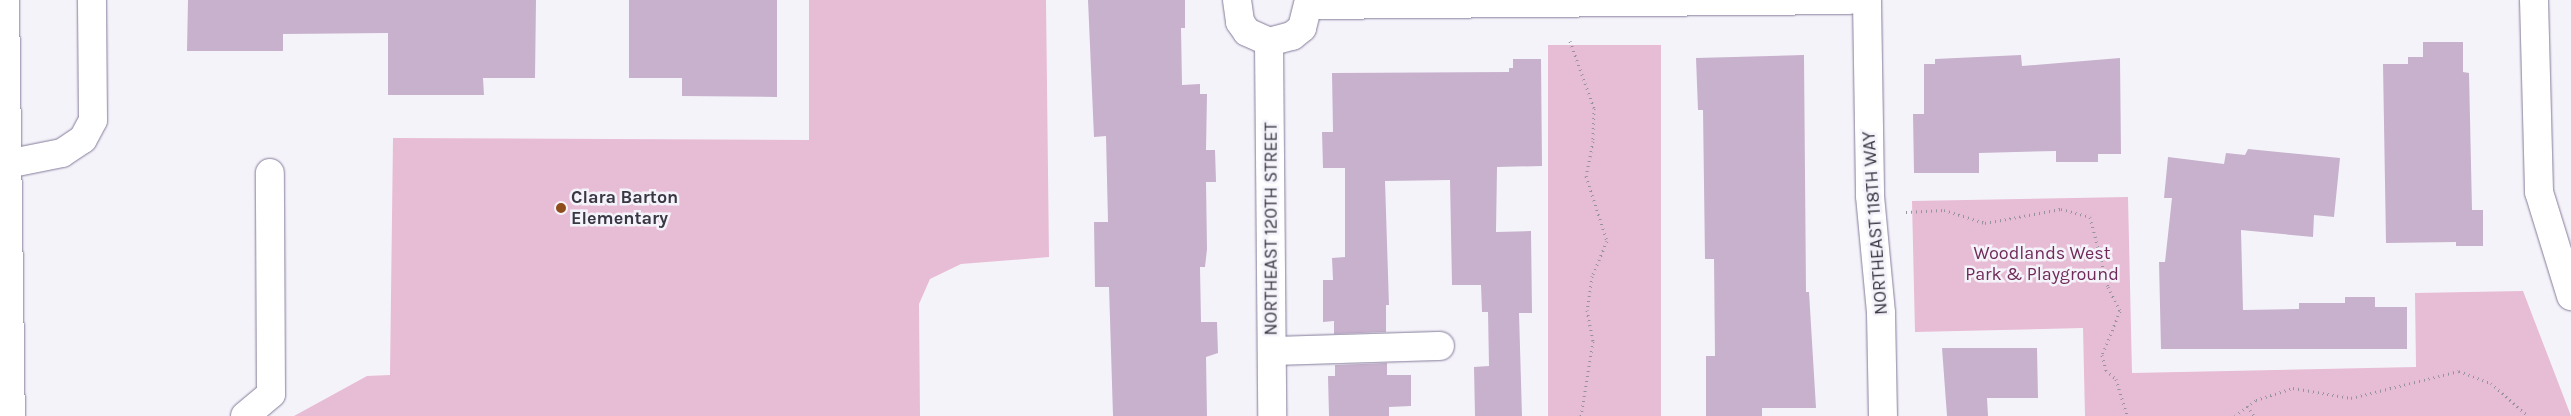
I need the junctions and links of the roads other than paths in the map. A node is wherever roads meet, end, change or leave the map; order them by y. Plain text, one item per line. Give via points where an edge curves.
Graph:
1 (5, 0) edge
2 (92, 0) edge
3 (1237, 0) edge
4 (1849, 0) edge
5 (1867, 0) edge
6 (2534, 0) edge
7 (1309, 3) edge
8 (1269, 42) junction
9 (7, 164) junction
10 (270, 173) dead end
11 (2571, 296) edge
12 (1440, 346) dead end
13 (1272, 350) junction
14 (11, 416) edge
15 (245, 416) edge
16 (1272, 416) edge
17 (1883, 416) edge

1 - 9 street
2 - 9 street via 93,120 82,139 62,153
3 - 8 street via 1240,22 1247,32
4 - 7 street
5 - 17 street, NORTHEAST 118TH WAY via 1870,196 1881,313
6 - 11 street via 2539,192
7 - 8 street via 1302,28 1292,36
8 - 13 street, NORTHEAST 120TH STREET
9 - 14 street
10 - 15 street via 271,394
12 - 13 street
13 - 16 street, NORTHEAST 120TH STREET

